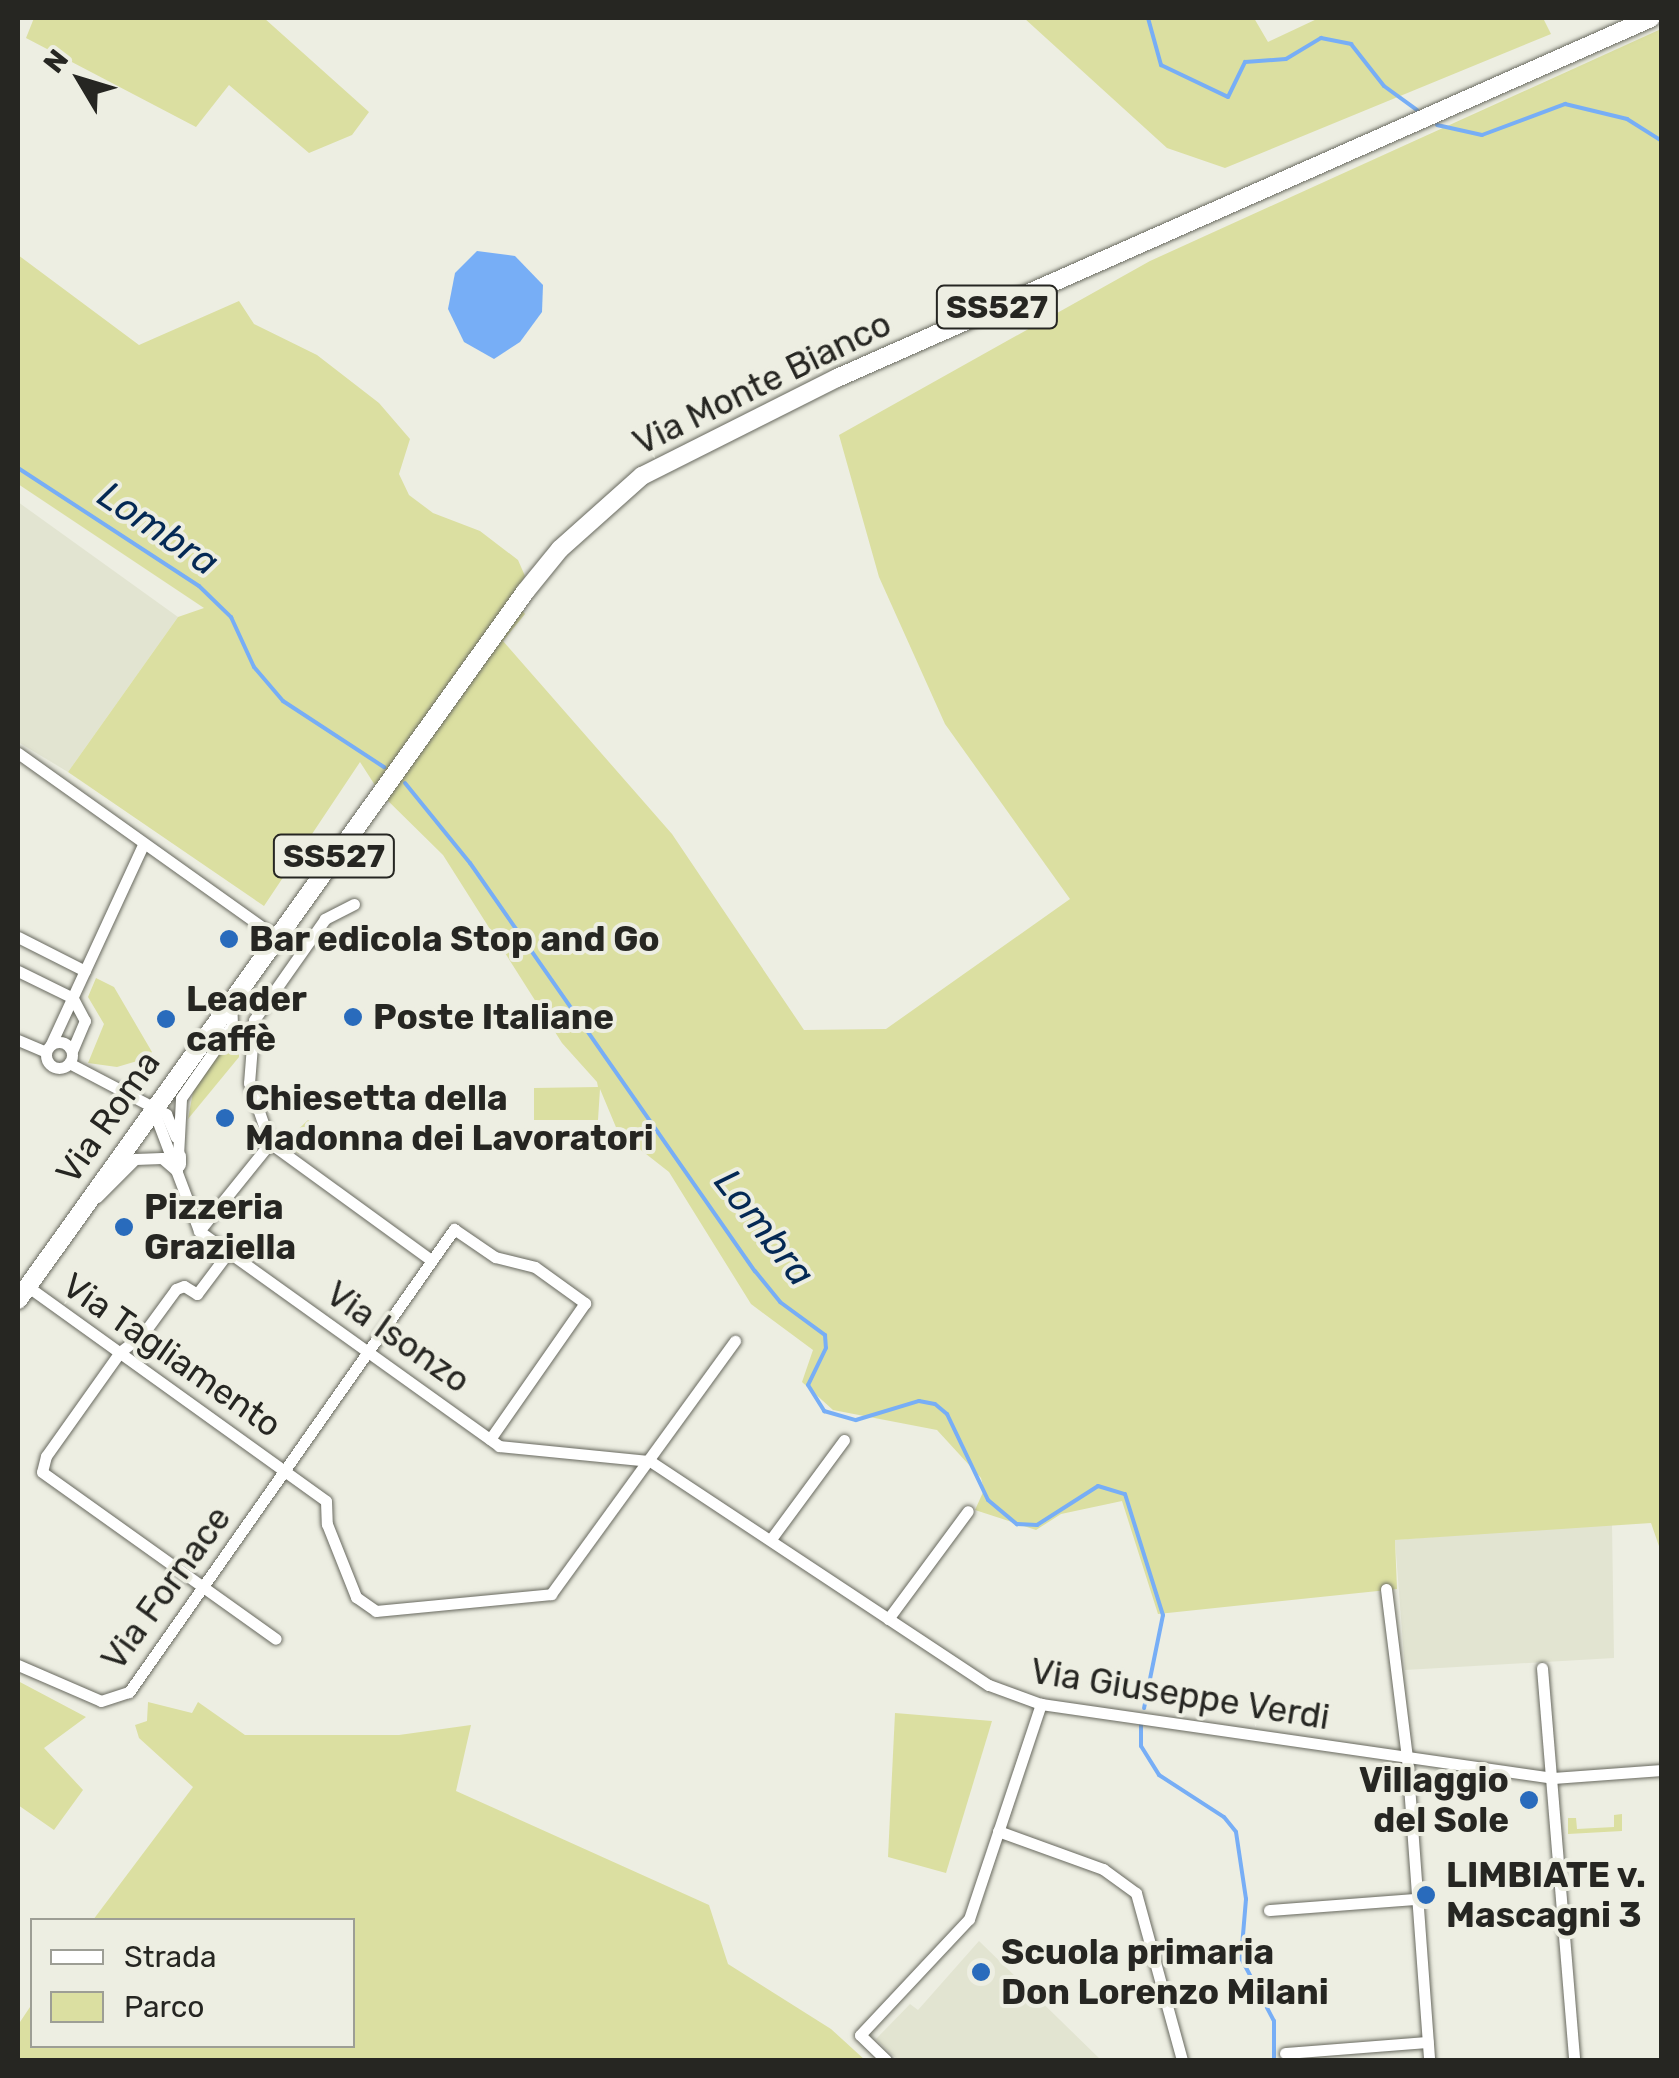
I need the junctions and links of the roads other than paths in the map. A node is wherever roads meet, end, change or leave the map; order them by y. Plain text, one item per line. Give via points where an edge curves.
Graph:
1 (1651, 18) edge
2 (18, 753) edge
3 (34, 765) junction
4 (18, 768) edge
5 (392, 775) joint
6 (144, 844) junction
7 (354, 904) dead end
8 (18, 937) edge
9 (276, 937) junction
10 (18, 971) edge
11 (85, 971) junction
12 (72, 998) junction
13 (230, 1000) junction
14 (18, 1040) edge
15 (48, 1048) junction
16 (71, 1057) junction
17 (153, 1108) junction
18 (270, 1144) junction
19 (179, 1165) junction
20 (86, 1206) junction
21 (199, 1232) junction
22 (227, 1254) junction
23 (432, 1260) junction
24 (22, 1293) edge
25 (736, 1341) dead end
26 (120, 1352) junction
27 (367, 1352) junction
28 (490, 1439) junction
29 (844, 1440) dead end
30 (643, 1460) junction
31 (284, 1469) junction
32 (968, 1512) dead end
33 (771, 1539) junction
34 (202, 1586) junction
35 (1386, 1590) dead end
36 (888, 1619) junction
37 (276, 1639) dead end
38 (18, 1664) edge
39 (1542, 1668) dead end
40 (1041, 1704) junction
41 (1407, 1758) junction
42 (1662, 1770) edge
43 (1553, 1778) junction
44 (998, 1832) junction
45 (1416, 1898) junction
46 (1269, 1910) dead end
47 (1428, 2042) junction
48 (1285, 2053) dead end
49 (886, 2060) edge
50 (1182, 2060) edge
51 (1429, 2060) edge
52 (1574, 2060) edge

1 - 5 main road, Via Monte Bianco / SS527 via 675,456 560,550
2 - 3 street
3 - 4 street
3 - 6 street
5 - 9 main road, Via Roma / SS527
6 - 9 street
6 - 11 street
7 - 18 street via 325,919 254,1020 249,1082
8 - 11 street
9 - 13 main road, Via Roma / SS527
10 - 12 street
11 - 12 street
12 - 15 street
12 - 16 street via 85,1021
13 - 17 main road, Via Roma / SS527
13 - 19 street via 232,1025 182,1098
14 - 15 street
15 - 16 street via 63,1042
15 - 16 street via 53,1066
16 - 17 street
17 - 19 street via 173,1123
17 - 20 main road, Via Roma / SS527
18 - 21 street
18 - 23 street
19 - 20 street via 136,1159
19 - 21 street
20 - 24 main road, Via Roma / SS527
21 - 22 street, Via Isonzo
22 - 26 street via 197,1294 176,1289 143,1334
22 - 27 street, Via Isonzo
23 - 27 street, Via Fornace
23 - 28 street, Via Fornace via 454,1228 496,1257 535,1267 584,1304
24 - 26 street, Via Tagliamento
25 - 30 street, Via Tagliamento
26 - 31 street, Via Tagliamento
26 - 34 street via 46,1456 42,1472
27 - 28 street, Via Isonzo
27 - 31 street, Via Fornace
28 - 30 street, Via Isonzo via 508,1449
29 - 33 street
30 - 31 street, Via Tagliamento via 551,1594 376,1611 356,1597 326,1524 326,1502
30 - 33 street, Via Giuseppe Verdi
31 - 34 street, Via Fornace
32 - 36 street
33 - 36 street, Via Giuseppe Verdi
34 - 37 street
34 - 38 street, Via Fornace via 120,1698 88,1697
35 - 41 street
36 - 40 street, Via Giuseppe Verdi via 989,1685
39 - 43 street
40 - 41 street, Via Giuseppe Verdi
40 - 44 street
41 - 43 street, Via Giuseppe Verdi
41 - 45 street
42 - 43 street, Via Giuseppe Verdi
43 - 52 street
44 - 49 street via 969,1920 860,2035
44 - 50 street via 1103,1868 1136,1893
45 - 46 street
45 - 47 street
47 - 48 street
47 - 51 street

